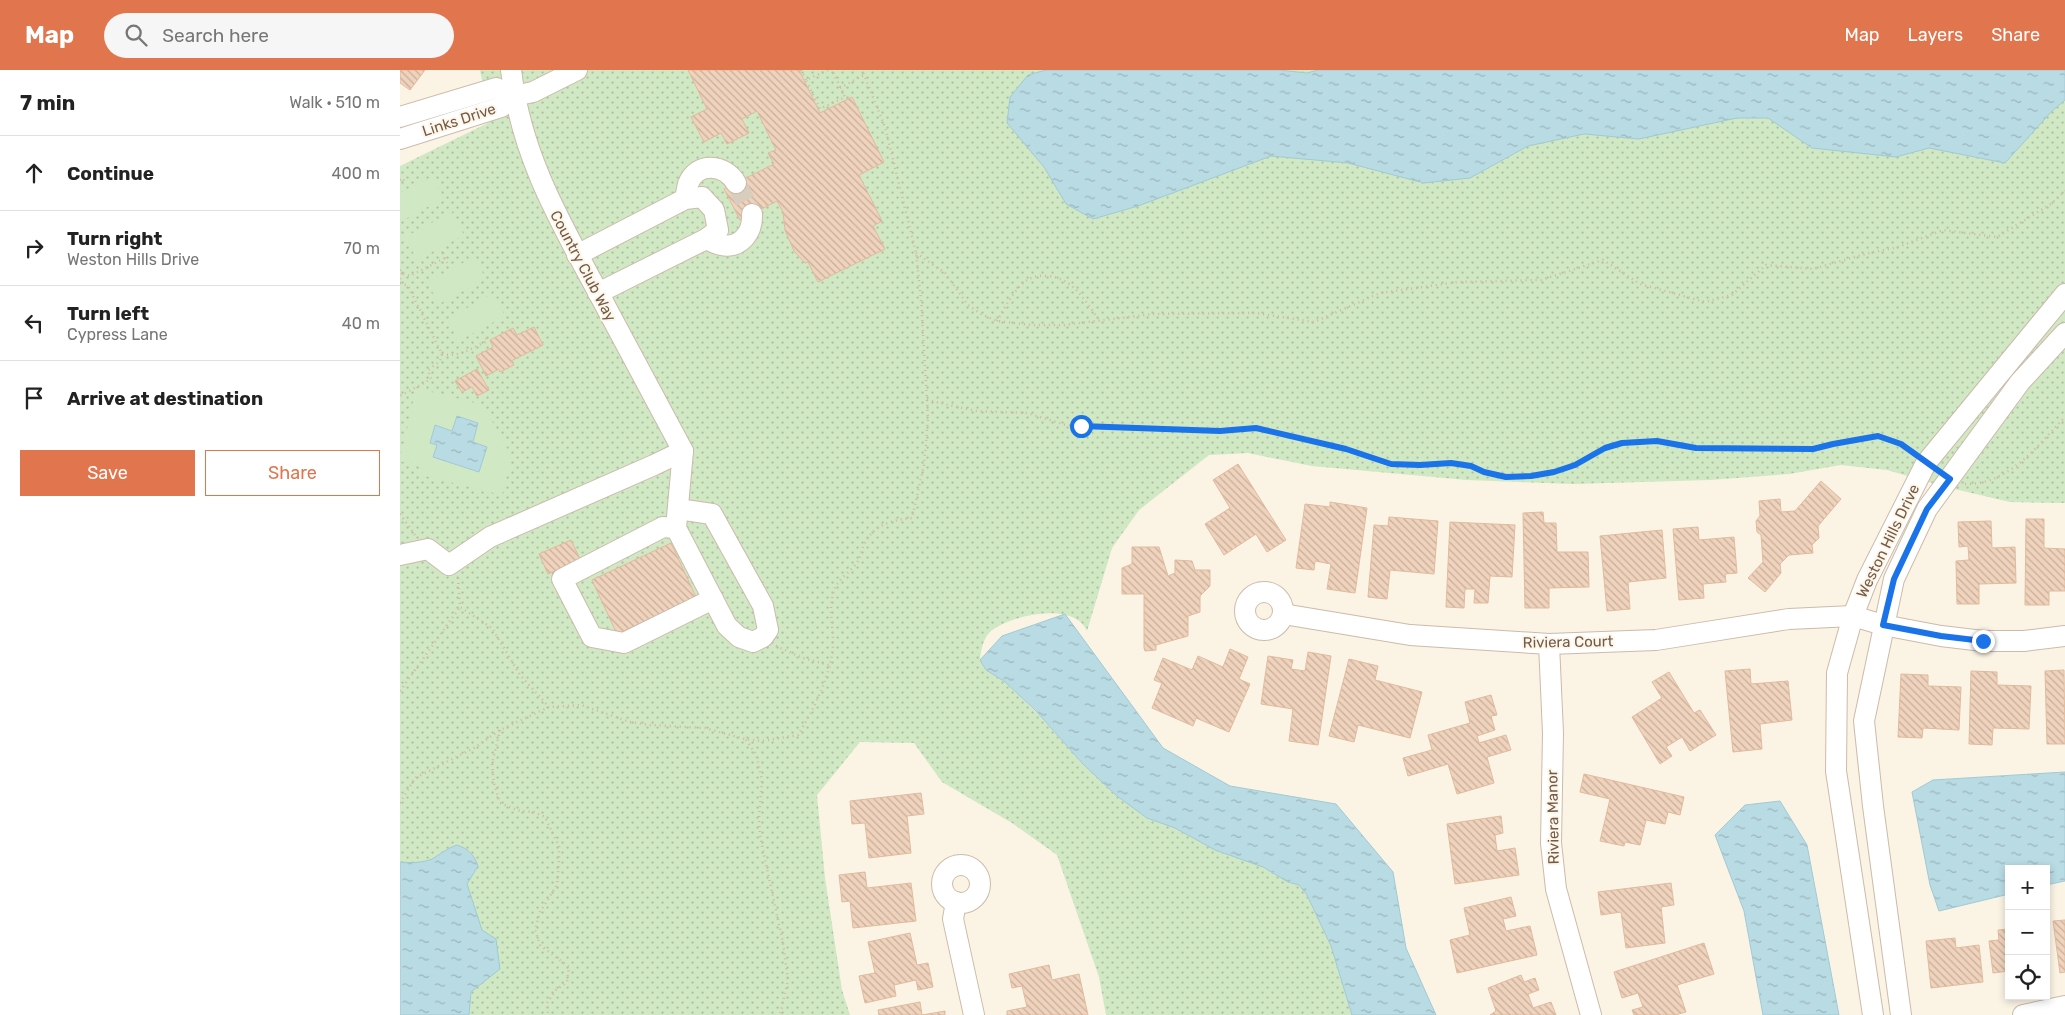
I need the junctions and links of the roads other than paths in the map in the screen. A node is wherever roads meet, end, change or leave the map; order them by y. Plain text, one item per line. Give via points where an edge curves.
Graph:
1 (511, 70) edge
2 (577, 70) edge
3 (514, 96) junction
4 (400, 117) edge
5 (400, 139) edge
6 (736, 183) tunnel mouth
7 (685, 199) junction
8 (752, 214) tunnel mouth
9 (706, 239) junction
10 (577, 254) junction
11 (598, 293) junction
12 (2065, 294) edge
13 (2065, 333) edge
14 (683, 451) junction
15 (677, 518) junction
16 (400, 555) edge
17 (713, 599) junction
18 (1283, 614) dead end
19 (1853, 616) junction
20 (1883, 625) junction
21 (2065, 636) edge
22 (1549, 644) junction
23 (956, 902) dead end
24 (2065, 1006) edge
25 (2032, 1014) edge
26 (974, 1015) edge
27 (1591, 1015) edge
28 (1873, 1015) edge
29 (1900, 1015) edge

1 - 3 street, Country Club Way
2 - 3 street via 533,92
3 - 4 street, Links Drive via 496,88
3 - 5 street, Links Drive via 501,107
3 - 10 street, Country Club Way via 528,148 545,191
6 - 7 street via 722,169 709,167 697,172 689,182
7 - 9 street via 702,197 714,210 718,230
7 - 10 street
8 - 9 street via 750,230 745,238 734,244 722,245
9 - 11 street
10 - 11 street, Country Club Way
11 - 14 street, Country Club Way
12 - 19 street, Weston Hills Drive via 1926,463 1867,580
13 - 20 street, Weston Hills Drive via 2020,382 1927,509 1894,579
14 - 15 street
14 - 16 street via 490,537 449,565 428,549
15 - 17 street
15 - 17 street via 712,514 763,606 768,630 753,642 739,638 727,626
15 - 17 street via 562,579 592,636 624,643
18 - 22 street, Riviera Court via 1410,635
19 - 20 street, Riviera Court
19 - 22 street, Riviera Court via 1789,619 1656,640
19 - 28 street, Weston Hills Drive via 1837,673 1836,770
20 - 21 street, Riviera Court via 1983,641
20 - 29 street, Weston Hills Drive via 1864,721
22 - 27 street, Riviera Manor via 1553,733 1551,843 1556,889
23 - 26 street via 953,919
24 - 25 street

